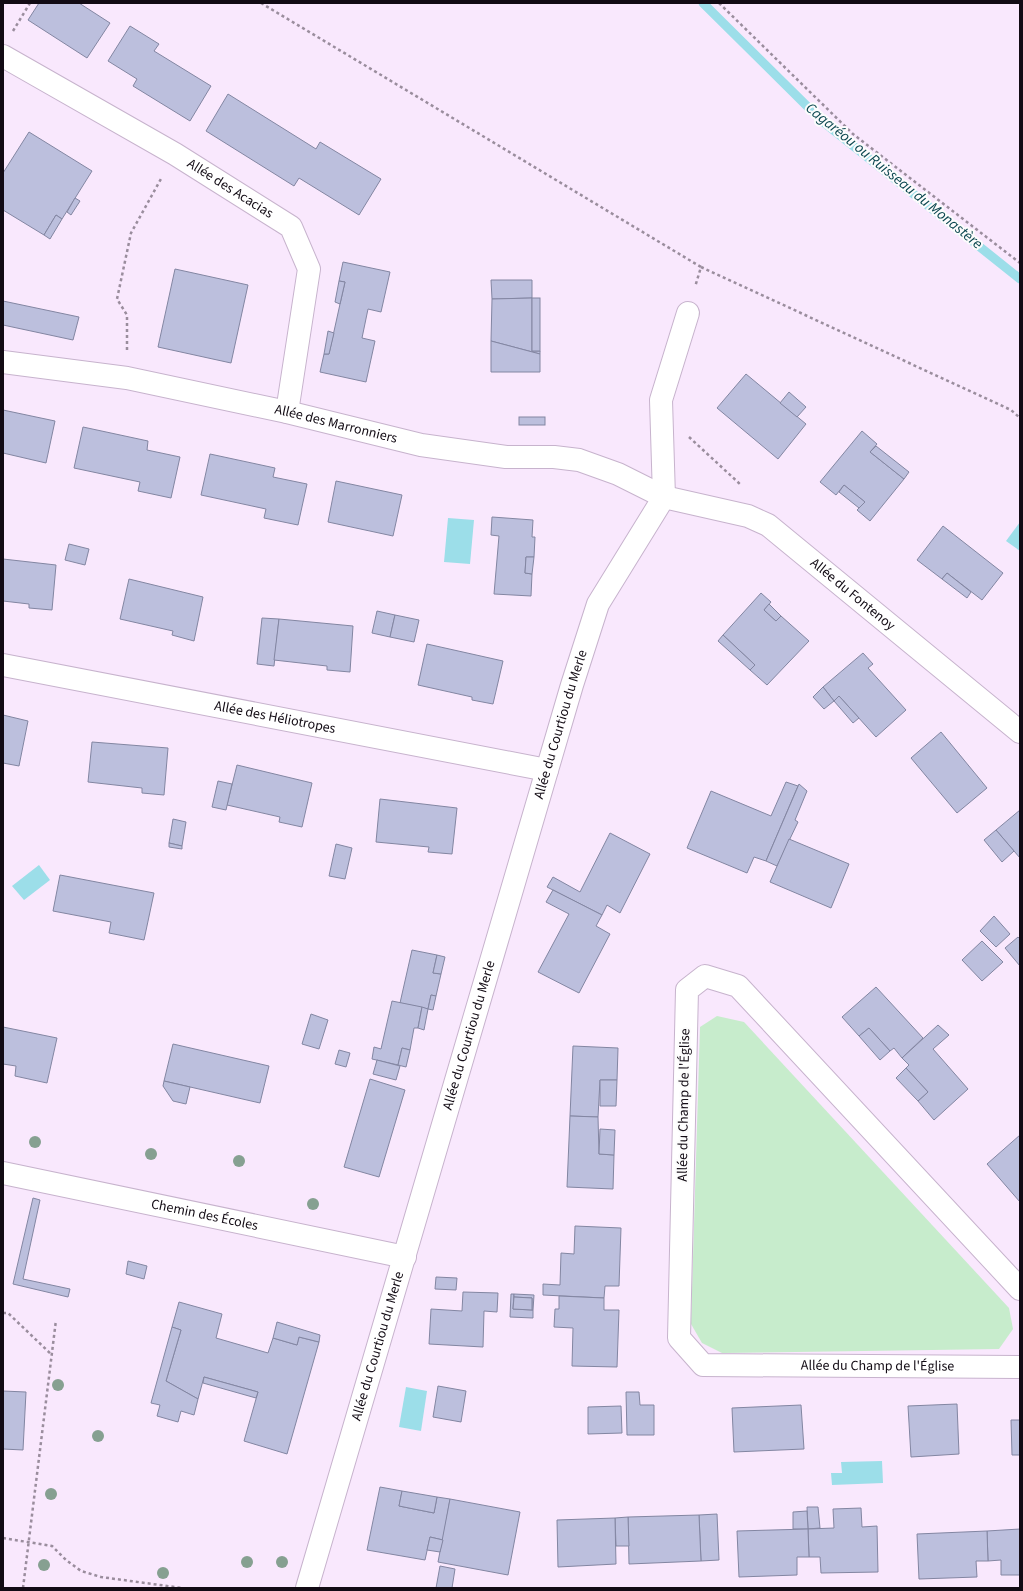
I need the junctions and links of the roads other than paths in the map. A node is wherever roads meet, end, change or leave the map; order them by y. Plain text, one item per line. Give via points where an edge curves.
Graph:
1 (3, 56) edge
2 (688, 313) road end
3 (3, 362) edge
4 (287, 412) junction
5 (664, 497) junction
6 (3, 664) edge
7 (1020, 732) edge
8 (547, 770) junction
9 (3, 1173) edge
10 (405, 1257) junction
11 (1020, 1289) edge
12 (1020, 1367) edge
13 (308, 1588) edge

1 - 4 street, Allée des Acacias via 175,154 291,227 309,269
2 - 5 street via 661,400
3 - 4 street, Allée des Marronniers via 127,378
4 - 5 street, Allée des Marronniers via 421,445 506,458 579,460 618,474
5 - 7 street, Allée du Fontenoy via 748,516 768,525
5 - 8 street, Allée du Courtiou du Merle via 598,604
6 - 8 street, Allée des Héliotropes
8 - 10 street, Allée du Courtiou du Merle
9 - 10 street, Chemin des Écoles
10 - 13 street, Allée du Courtiou du Merle
11 - 12 street, Allée du Champ de l'Église via 738,986 705,976 687,990 679,1338 703,1365

